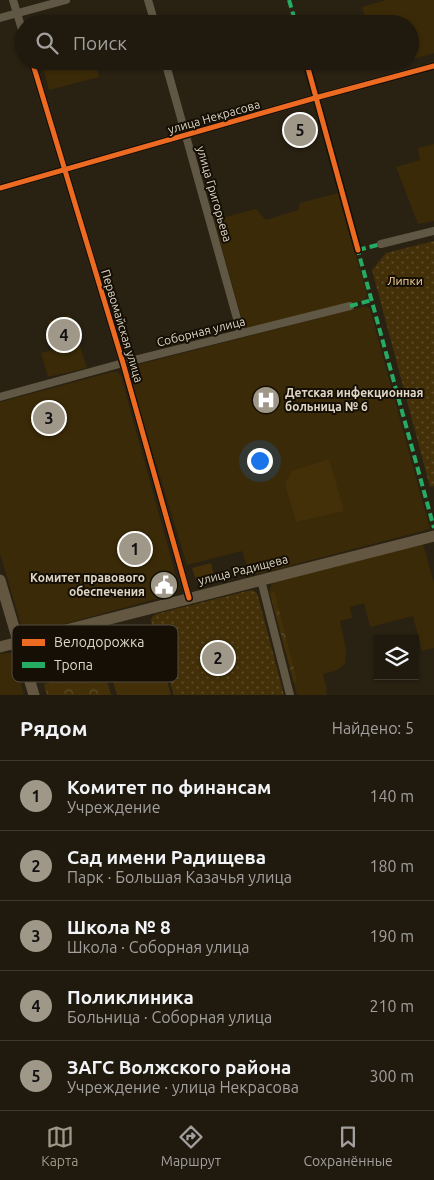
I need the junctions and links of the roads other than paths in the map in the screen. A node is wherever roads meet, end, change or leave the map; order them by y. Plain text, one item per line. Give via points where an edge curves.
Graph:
1 (13, 0) edge
2 (66, 0) edge
3 (148, 0) edge
4 (17, 14) junction
5 (152, 15) edge
6 (0, 18) edge
7 (434, 66) edge
8 (35, 70) edge
9 (168, 70) edge
10 (186, 135) junction
11 (65, 171) junction
12 (0, 188) edge
13 (434, 231) edge
14 (381, 244) dead end
15 (350, 306) dead end
16 (241, 333) junction
17 (123, 363) junction
18 (0, 398) edge
19 (434, 536) edge
20 (0, 580) edge
21 (261, 580) junction
22 (189, 598) junction
23 (13, 625) edge
24 (89, 625) edge
25 (30, 682) edge
26 (34, 695) edge
27 (290, 695) edge

1 - 4 street
2 - 4 street
3 - 5 street
4 - 6 street
7 - 10 street, улица Некрасова
8 - 11 street, Первомайская улица
9 - 10 street, улица Григорьева
10 - 11 street, улица Некрасова
10 - 16 street, улица Григорьева
11 - 12 street, улица Некрасова
11 - 17 street, Первомайская улица
13 - 14 street
15 - 16 street, Соборная улица
16 - 17 street, Соборная улица
17 - 18 street, Соборная улица
17 - 22 street, Первомайская улица
19 - 21 street, улица Радищева
20 - 23 street
21 - 22 street, улица Радищева
21 - 27 street
22 - 24 street, улица Радищева
25 - 26 street

